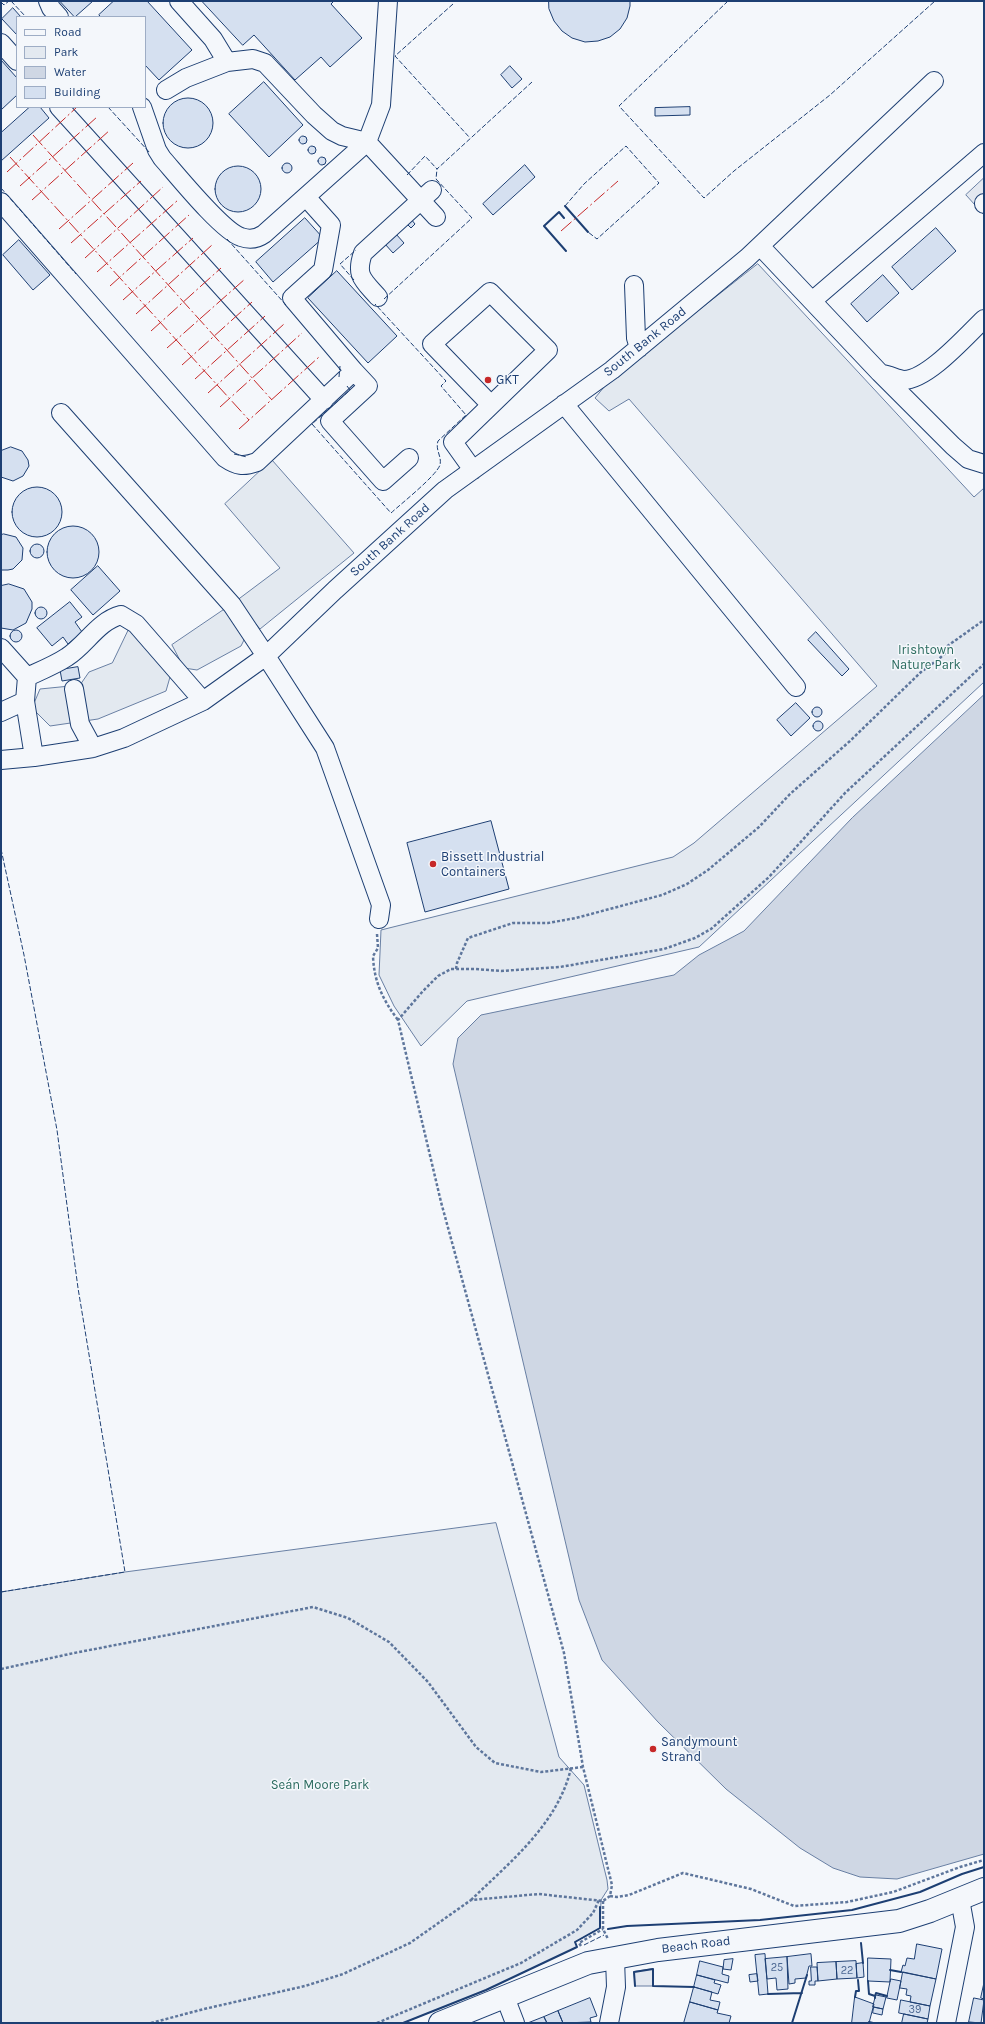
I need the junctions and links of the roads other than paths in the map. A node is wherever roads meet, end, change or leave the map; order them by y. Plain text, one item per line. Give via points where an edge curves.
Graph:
1 (48, 1) edge
2 (179, 1) edge
3 (388, 1) edge
4 (58, 16) edge
5 (1, 44) edge
6 (16, 60) edge
7 (227, 62) junction
8 (934, 81) dead end
9 (166, 90) dead end
10 (60, 108) edge
11 (142, 108) edge
12 (367, 142) junction
13 (984, 153) edge
14 (426, 195) junction
15 (306, 197) junction
16 (1, 202) edge
17 (436, 217) dead end
18 (755, 251) junction
19 (634, 285) dead end
20 (378, 297) dead end
21 (812, 301) junction
22 (984, 319) edge
23 (639, 348) junction
24 (354, 371) junction
25 (880, 373) junction
26 (324, 400) junction
27 (564, 404) junction
28 (491, 405) junction
29 (61, 413) dead end
30 (408, 458) dead end
31 (984, 464) edge
32 (473, 470) junction
33 (1, 648) edge
34 (266, 656) junction
35 (27, 677) junction
36 (796, 687) dead end
37 (74, 689) dead end
38 (24, 701) junction
39 (203, 701) junction
40 (1, 712) edge
41 (93, 748) junction
42 (34, 757) junction
43 (1, 760) edge
44 (379, 919) road end
45 (984, 1889) edge
46 (960, 1899) junction
47 (615, 1959) junction
48 (505, 1997) junction
49 (440, 2023) edge
50 (515, 2023) edge
51 (609, 2023) edge
52 (946, 2023) edge

1 - 4 street
2 - 7 street via 213,40
3 - 12 street via 381,105
5 - 6 street
7 - 9 street via 186,78
7 - 12 street via 253,59 265,63 332,131
8 - 18 street, South Bank Road
10 - 26 street
11 - 15 street via 162,158 224,226 240,237 257,238 264,234
12 - 14 street
12 - 15 street
13 - 21 street
14 - 17 street
14 - 20 street via 363,253 359,263 361,278
15 - 24 street via 331,225 323,270 292,298
16 - 26 street via 225,458 234,464 245,466 257,462
18 - 21 street
18 - 23 street, South Bank Road
19 - 23 street via 636,338
21 - 25 street
22 - 25 street via 922,375 904,380
23 - 27 street, South Bank Road
24 - 26 street
24 - 30 street via 368,386 330,421 383,481
25 - 31 street via 968,460
27 - 32 street, South Bank Road
27 - 36 street
28 - 28 street via 548,350 490,292 432,344
28 - 32 street via 453,442
29 - 34 street via 232,605
32 - 34 street, South Bank Road via 445,490
33 - 35 street
34 - 39 street, South Bank Road
34 - 44 street via 325,748 381,905
35 - 38 street
35 - 39 street via 67,657 103,624 121,615 136,624
37 - 41 street via 80,724
38 - 40 street
38 - 42 street
39 - 41 street, South Bank Road via 124,738
41 - 42 street, South Bank Road
42 - 43 street, South Bank Road
45 - 46 main road, Beach Road
46 - 47 main road, Beach Road via 899,1921 638,1952
46 - 52 street via 965,1927
47 - 48 main road, Beach Road via 588,1963
47 - 51 street via 616,1987
48 - 49 main road, Beach Road
48 - 50 street

